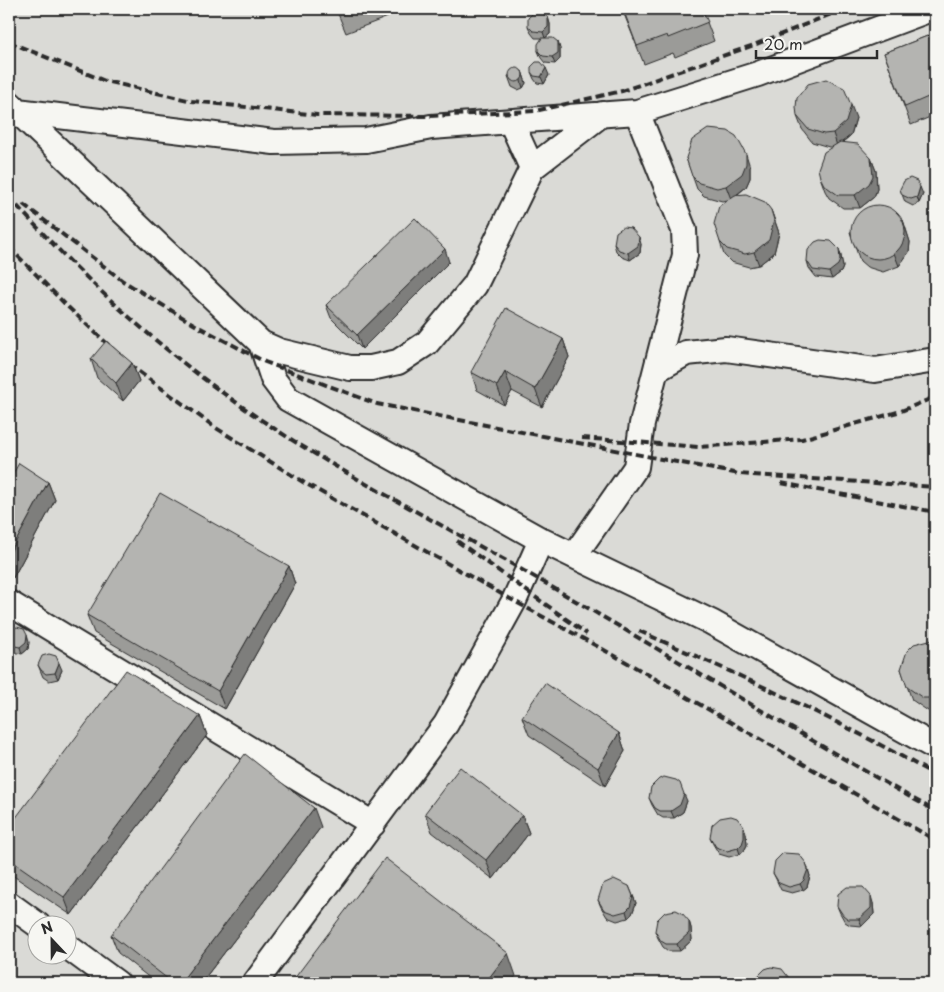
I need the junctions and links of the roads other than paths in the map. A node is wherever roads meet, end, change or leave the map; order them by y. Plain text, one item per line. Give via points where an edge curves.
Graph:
1 (931, 9) edge
2 (13, 107) edge
3 (637, 112) junction
4 (602, 114) junction
5 (511, 122) junction
6 (532, 168) junction
7 (261, 343) junction
8 (935, 360) edge
9 (656, 370) junction
10 (541, 540) junction
11 (574, 556) junction
12 (9, 603) edge
13 (935, 747) edge
14 (373, 824) junction
15 (9, 904) edge
16 (28, 918) edge
17 (78, 954) edge
18 (117, 983) edge
19 (256, 983) edge

1 - 3 lane via 758,74
2 - 5 lane via 274,142 366,140 431,127
2 - 7 lane
3 - 4 lane
3 - 9 lane via 684,230 685,255
4 - 5 lane
4 - 6 lane
5 - 6 lane
6 - 7 lane via 475,285 427,343 398,362 371,368 350,368 279,351
7 - 10 lane via 272,379 288,399
8 - 9 lane via 875,370 726,350 686,353
9 - 11 lane via 642,424 636,467
10 - 11 lane
10 - 14 lane via 514,601 446,724
11 - 13 lane via 711,622
12 - 14 lane
14 - 19 lane
15 - 16 lane
17 - 18 lane

